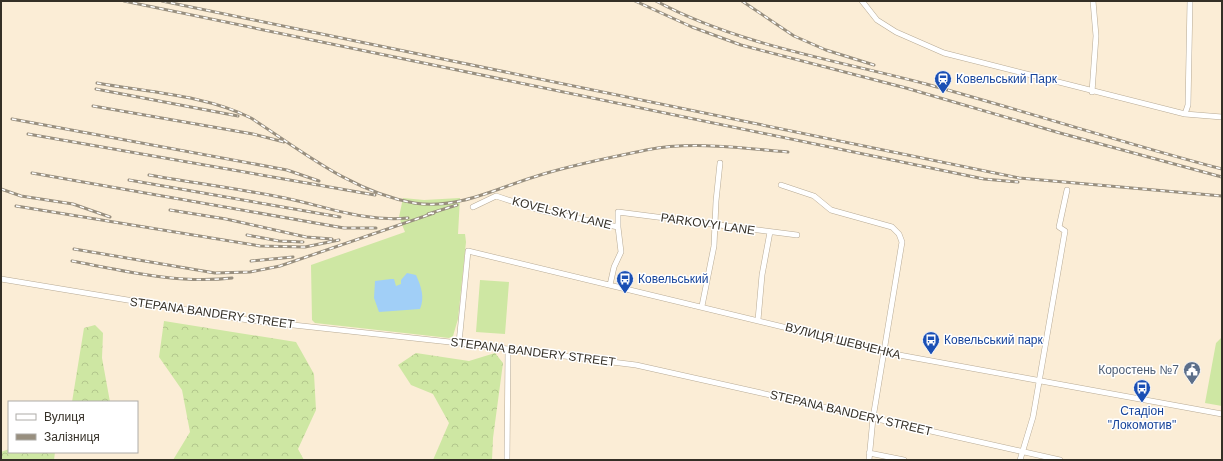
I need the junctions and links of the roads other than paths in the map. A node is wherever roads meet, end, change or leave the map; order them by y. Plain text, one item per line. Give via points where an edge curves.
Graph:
1 (1093, 1) edge
2 (1190, 1) edge
3 (863, 2) edge
4 (1092, 92) junction
5 (1185, 114) junction
6 (1222, 117) edge
7 (720, 163) dead end
8 (781, 185) dead end
9 (1067, 190) dead end
10 (473, 207) dead end
11 (716, 225) junction
12 (618, 227) junction
13 (770, 232) junction
14 (797, 235) dead end
15 (1, 279) edge
16 (610, 285) junction
17 (702, 306) junction
18 (758, 320) junction
19 (459, 343) junction
20 (508, 350) junction
21 (883, 351) junction
22 (1039, 381) junction
23 (1222, 414) edge
24 (873, 418) junction
25 (1022, 452) junction
26 (869, 453) junction
27 (507, 460) edge
28 (869, 460) edge
29 (904, 460) edge
30 (1020, 460) edge
31 (1060, 460) edge

1 - 4 street via 1096,36
2 - 5 street via 1188,105
3 - 4 street via 877,20 896,32 944,53
4 - 5 street
5 - 6 street
7 - 11 street
8 - 21 street via 814,196 831,210 892,227 899,234 902,242
9 - 22 street via 1059,227 1064,231
10 - 12 street, KOVELSKYI LANE via 496,196 539,210
11 - 12 street, PARKOVYI LANE via 618,212
11 - 13 street, PARKOVYI LANE
11 - 17 street
12 - 16 street, KOVELSKYI LANE via 621,252
13 - 14 street, PARKOVYI LANE
13 - 18 street via 762,275
15 - 19 street, STEPANA BANDERY STREET via 248,320
16 - 17 street, ВУЛИЦЯ ШЕВЧЕНКА
16 - 19 street, ВУЛИЦЯ ШЕВЧЕНКА via 468,251
17 - 18 street, ВУЛИЦЯ ШЕВЧЕНКА
18 - 21 street, ВУЛИЦЯ ШЕВЧЕНКА
19 - 20 street, STEPANA BANDERY STREET
20 - 24 street, STEPANA BANDERY STREET via 636,365
20 - 27 street
21 - 22 street, ВУЛИЦЯ ШЕВЧЕНКА
21 - 24 street
22 - 23 street, ВУЛИЦЯ ШЕВЧЕНКА
22 - 25 street via 1033,417
24 - 25 street, STEPANA BANDERY STREET
24 - 26 street
25 - 30 street
25 - 31 street, STEPANA BANDERY STREET
26 - 28 street
26 - 29 street

